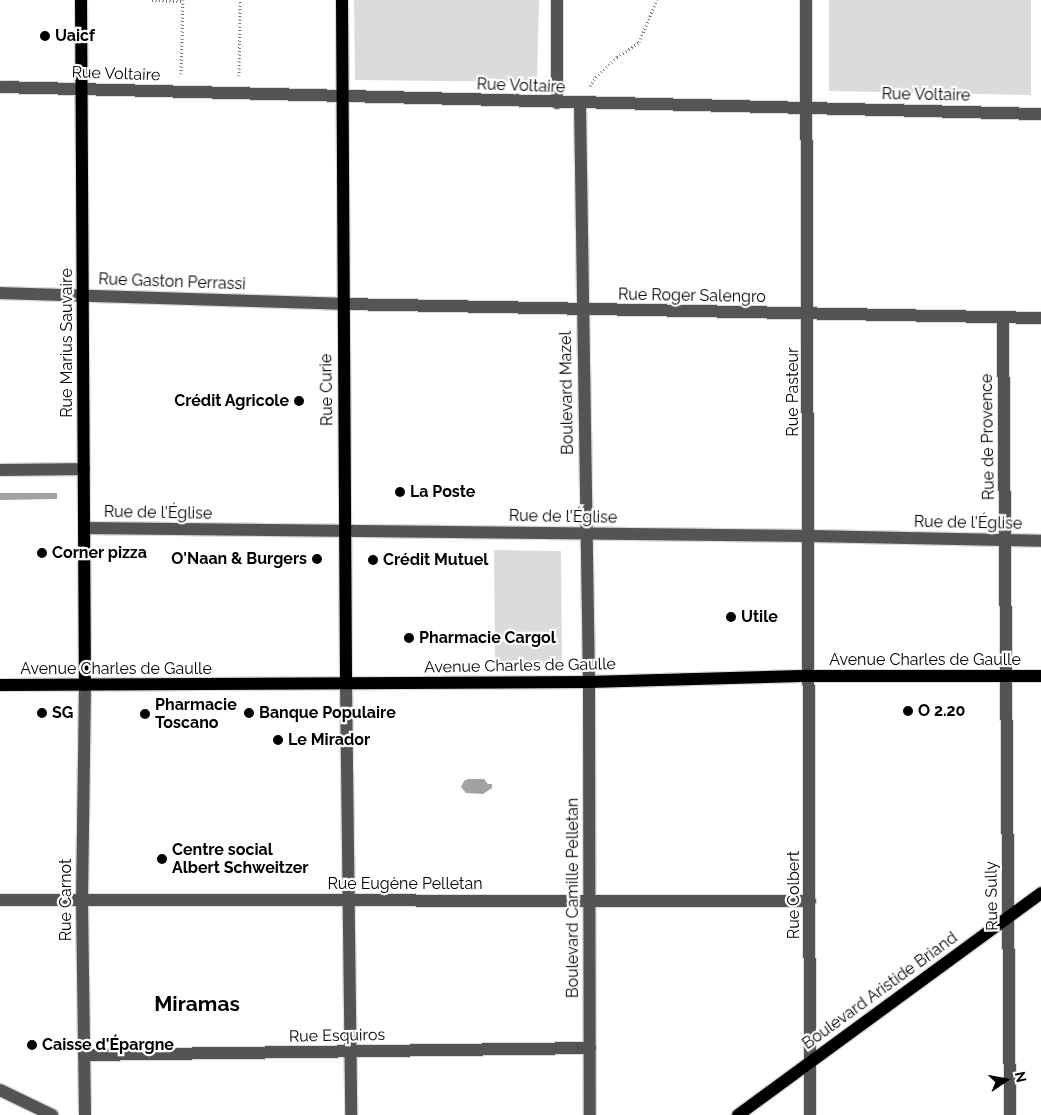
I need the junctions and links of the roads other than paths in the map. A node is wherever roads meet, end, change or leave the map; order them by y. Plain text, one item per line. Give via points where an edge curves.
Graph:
1 (81, 0) edge
2 (342, 0) edge
3 (557, 0) edge
4 (806, 0) edge
5 (0, 87) edge
6 (82, 89) junction
7 (344, 97) junction
8 (557, 103) junction
9 (580, 104) junction
10 (808, 109) junction
11 (1041, 114) edge
12 (0, 293) edge
13 (82, 295) junction
14 (343, 304) junction
15 (582, 309) junction
16 (809, 315) junction
17 (1003, 318) junction
18 (1041, 318) edge
19 (84, 469) junction
20 (0, 470) edge
21 (84, 528) junction
22 (345, 531) junction
23 (585, 534) junction
24 (810, 536) junction
25 (1005, 540) junction
26 (1041, 541) edge
27 (810, 676) junction
28 (1006, 676) junction
29 (1041, 676) edge
30 (589, 682) junction
31 (346, 683) junction
32 (0, 685) edge
33 (85, 685) junction
34 (1041, 893) edge
35 (0, 900) edge
36 (348, 900) junction
37 (590, 900) junction
38 (82, 901) junction
39 (810, 901) junction
40 (1009, 916) junction
41 (590, 1048) junction
42 (350, 1052) junction
43 (84, 1055) junction
44 (810, 1062) junction
45 (0, 1090) edge
46 (52, 1115) edge
47 (86, 1115) edge
48 (350, 1115) edge
49 (590, 1115) edge
50 (738, 1115) edge
51 (810, 1115) edge
52 (1010, 1115) edge

1 - 6 main road, Rue Marius Sauvaire
2 - 7 main road, Rue Curie
3 - 8 street
4 - 10 street, Rue Pasteur
5 - 6 street, Rue Voltaire
6 - 7 street, Rue Voltaire
6 - 13 main road, Rue Marius Sauvaire
7 - 8 street, Rue Voltaire
7 - 14 main road, Rue Curie
8 - 9 street, Rue Voltaire
9 - 10 street, Rue Voltaire
9 - 15 street, Boulevard Mazel
10 - 11 street, Rue Voltaire
10 - 16 street, Rue Pasteur
12 - 13 street, Rue Gaston Perrassi
13 - 14 street, Rue Gaston Perrassi
13 - 19 main road, Rue Marius Sauvaire
14 - 15 street, Rue Roger Salengro
14 - 22 main road, Rue Curie
15 - 16 street, Rue Roger Salengro
15 - 23 street, Boulevard Mazel
16 - 17 street, Rue Roger Salengro
16 - 24 street, Rue Pasteur
17 - 18 street, Rue Roger Salengro
17 - 25 street, Rue de Provence
19 - 20 street
19 - 21 main road, Rue Marius Sauvaire
21 - 22 street, Rue de l'Église
21 - 33 main road, Rue Marius Sauvaire
22 - 23 street, Rue de l'Église
22 - 31 main road, Rue Curie
23 - 24 street, Rue de l'Église
23 - 30 street, Boulevard Mazel
24 - 25 street, Rue de l'Église
24 - 27 street, Rue Pasteur
25 - 26 street, Rue de l'Église
25 - 28 street, Rue de Provence
27 - 28 main road, Avenue Charles de Gaulle
27 - 30 main road, Avenue Charles de Gaulle
27 - 39 street, Rue Colbert
28 - 29 main road, Avenue Charles de Gaulle
28 - 40 street, Rue Sully
30 - 31 main road, Avenue Charles de Gaulle
30 - 37 street, Boulevard Camille Pelletan
31 - 33 main road, Avenue Charles de Gaulle
31 - 36 street
32 - 33 main road, Avenue Charles de Gaulle
33 - 38 street, Rue Carnot
34 - 40 main road, Boulevard Aristide Briand
35 - 38 street, Rue Eugène Pelletan
36 - 37 street, Rue Eugène Pelletan
36 - 38 street, Rue Eugène Pelletan
36 - 42 street
37 - 39 street, Rue Eugène Pelletan
37 - 41 street, Boulevard Camille Pelletan
38 - 43 street, Rue Carnot
39 - 44 street, Rue Colbert
40 - 44 main road, Boulevard Aristide Briand
40 - 52 street, Rue Sully
41 - 42 street, Rue Esquiros
41 - 49 street, Boulevard Camille Pelletan
42 - 43 street, Rue Esquiros
42 - 48 street
43 - 47 street, Rue Carnot
44 - 50 main road, Boulevard Aristide Briand
44 - 51 street, Rue Colbert
45 - 46 street

